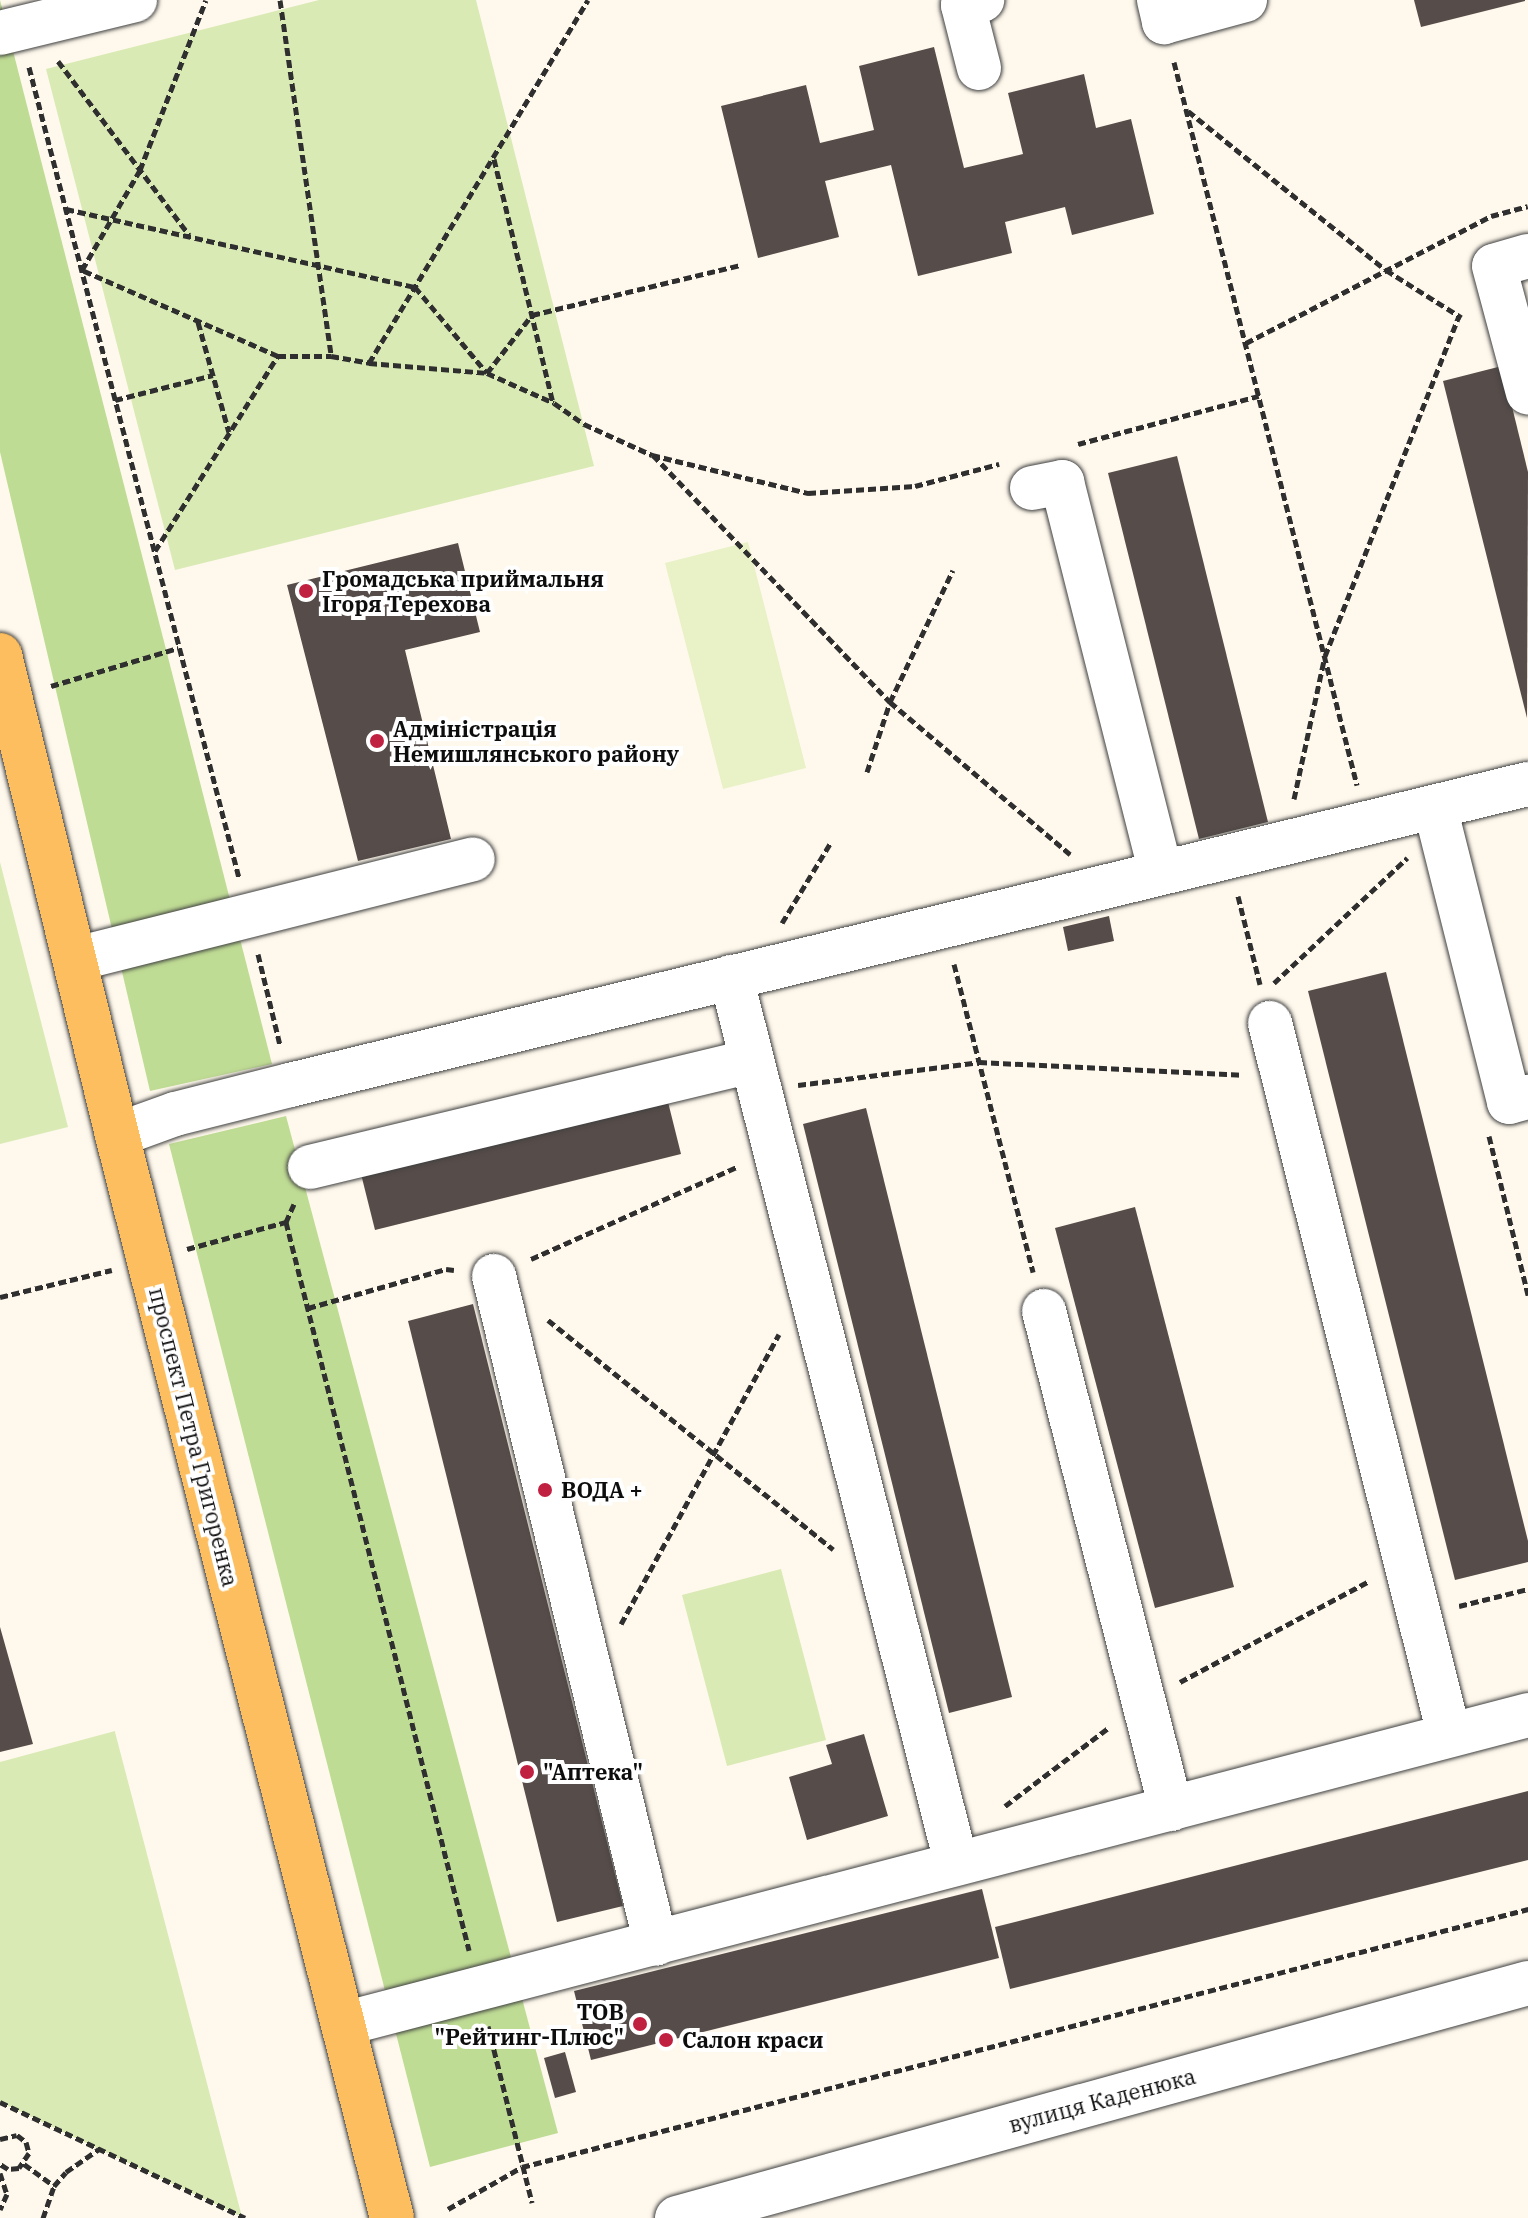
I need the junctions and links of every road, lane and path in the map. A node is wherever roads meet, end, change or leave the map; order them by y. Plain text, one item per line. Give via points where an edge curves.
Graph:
1 (135, 0) edge
2 (206, 0) edge
3 (280, 0) edge
4 (588, 0) edge
5 (982, 0) edge
6 (1245, 0) edge
7 (1162, 11) edge
8 (16, 29) edge
9 (979, 68) dead end
10 (1187, 111) junction
11 (493, 157) junction
12 (140, 170) junction
13 (1528, 206) edge
14 (66, 209) dead end
15 (112, 219) junction
16 (189, 236) junction
17 (1528, 256) edge
18 (741, 265) dead end
19 (321, 266) junction
20 (1386, 270) junction
21 (415, 287) junction
22 (532, 315) junction
23 (1459, 316) junction
24 (198, 321) junction
25 (1246, 343) junction
26 (278, 356) junction
27 (331, 356) junction
28 (369, 363) junction
29 (1522, 372) edge
30 (487, 373) junction
31 (213, 375) junction
32 (1259, 396) junction
33 (115, 400) dead end
34 (554, 403) junction
35 (230, 433) junction
36 (1065, 447) dead end
37 (652, 455) junction
38 (1018, 475) joint
39 (154, 552) dead end
40 (953, 570) dead end
41 (178, 648) dead end
42 (0, 655) edge
43 (1325, 656) junction
44 (11, 699) junction
45 (890, 702) junction
46 (867, 772) dead end
47 (1528, 784) edge
48 (1435, 807) junction
49 (1367, 823) junction
50 (831, 842) dead end
51 (1285, 843) junction
52 (1228, 857) junction
53 (1408, 857) dead end
54 (473, 859) dead end
55 (1161, 873) junction
56 (1109, 886) junction
57 (944, 926) junction
58 (76, 959) junction
59 (742, 975) junction
60 (1266, 1009) junction
61 (979, 1062) junction
62 (754, 1075) junction
63 (1283, 1077) junction
64 (1528, 1097) edge
65 (117, 1135) junction
66 (773, 1151) junction
67 (310, 1167) dead end
68 (494, 1276) junction
69 (807, 1283) junction
70 (30, 1291) dead end
71 (0, 1297) edge
72 (308, 1308) dead end
73 (1044, 1311) joint
74 (543, 1316) dead end
75 (714, 1453) junction
76 (837, 1552) dead end
77 (1406, 1562) junction
78 (1528, 1589) edge
79 (1419, 1616) junction
80 (592, 1678) junction
81 (1143, 1702) junction
82 (1528, 1715) edge
83 (1449, 1734) junction
84 (1003, 1808) dead end
85 (1171, 1809) junction
86 (956, 1862) junction
87 (1528, 1909) edge
88 (656, 1944) junction
89 (1528, 1983) edge
90 (343, 2024) junction
91 (0, 2102) edge
92 (0, 2139) edge
93 (99, 2149) junction
94 (24, 2164) junction
95 (0, 2167) edge
96 (54, 2186) junction
97 (448, 2209) dead end
98 (0, 2210) edge
99 (43, 2218) edge
100 (245, 2218) edge
101 (392, 2218) edge
102 (677, 2218) edge

1 - 8 street
2 - 12 path
3 - 19 path
4 - 11 path
5 - 9 street via 963,5
6 - 7 street
7 - 10 path
8 - 12 path
10 - 20 path
10 - 25 path
11 - 21 path
11 - 22 path
12 - 15 path
12 - 16 path
13 - 20 path via 1491,216
14 - 15 path
15 - 16 path
15 - 24 path via 82,270
16 - 19 path
17 - 29 street via 1494,266
18 - 22 path
19 - 21 path
19 - 27 path
20 - 23 path
20 - 25 path
21 - 28 path
21 - 30 path
22 - 30 path
22 - 34 path
23 - 29 path
23 - 43 path
24 - 26 path
24 - 31 path
25 - 32 path
26 - 27 path
26 - 35 path
27 - 28 path
28 - 30 path
30 - 34 path
31 - 33 path
31 - 35 path
32 - 36 path
32 - 43 path
34 - 37 path via 584,424
35 - 39 path
37 - 38 path via 808,493
37 - 45 path
38 - 55 street via 1062,482
40 - 45 path
41 - 44 path
42 - 44 main road, проспект Петра Григоренка
43 - 49 path
43 - 51 path
44 - 58 main road, проспект Петра Григоренка
45 - 46 path
45 - 56 path
47 - 48 street
48 - 49 street
48 - 64 street via 1509,1102
49 - 51 street
50 - 59 path
51 - 52 street
52 - 55 street
52 - 60 path
53 - 60 path
54 - 58 street
55 - 56 street
56 - 57 street
57 - 59 street via 882,926
57 - 61 path
58 - 65 main road, проспект Петра Григоренка
59 - 62 street
59 - 65 street via 218,1103
60 - 63 street
61 - 62 path
61 - 63 path
61 - 73 path
62 - 66 street
62 - 67 street
63 - 77 street
65 - 90 main road, проспект Петра Григоренка
66 - 68 path
66 - 69 street
68 - 72 path via 446,1269
68 - 80 street
69 - 75 path
69 - 86 street
70 - 71 path
73 - 81 street
74 - 75 path
75 - 76 path
75 - 80 path
77 - 79 street
77 - 81 path
78 - 79 path
79 - 83 street
80 - 88 street
81 - 84 path
81 - 85 street
82 - 83 street
83 - 85 street
85 - 86 street
86 - 88 street
87 - 97 path via 522,2167
88 - 90 street
89 - 102 street, вулиця Каденюка
90 - 101 main road, проспект Петра Григоренка
91 - 93 path
92 - 94 path via 11,2134 23,2138 29,2153
93 - 96 path
93 - 100 path
94 - 95 path
94 - 96 path
95 - 98 path via 7,2194
96 - 99 path

